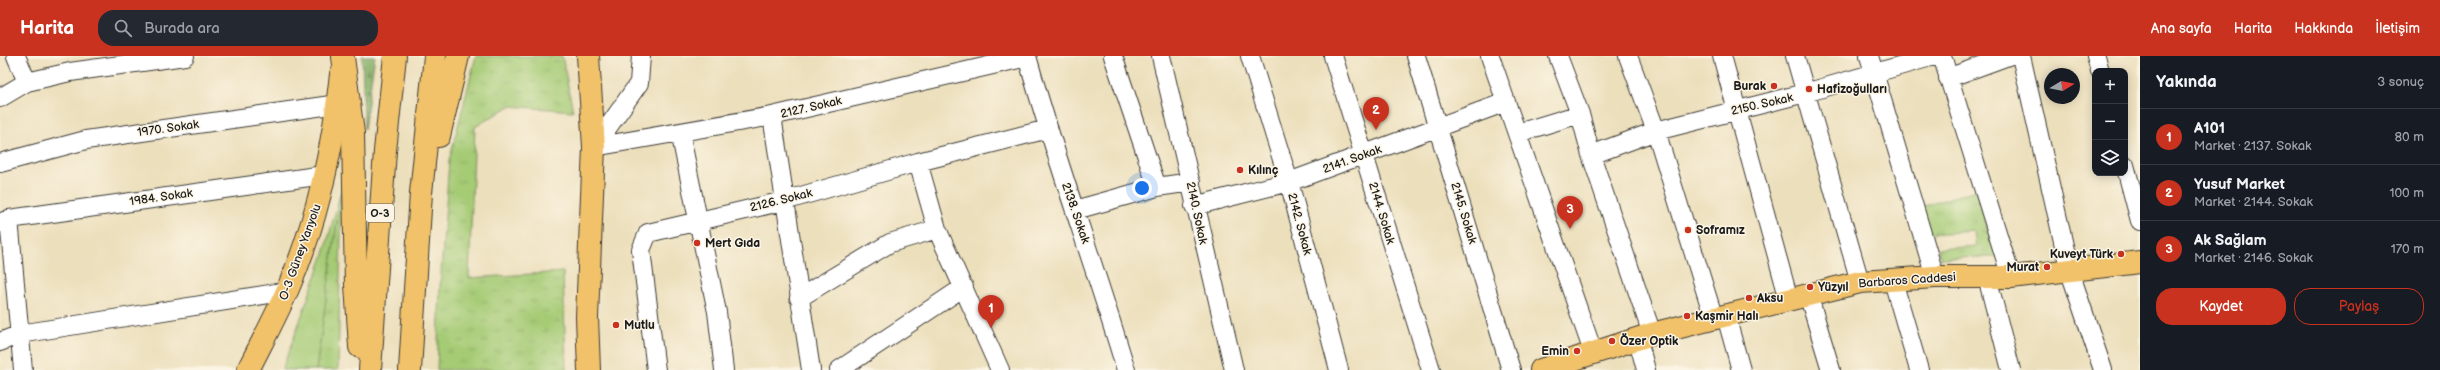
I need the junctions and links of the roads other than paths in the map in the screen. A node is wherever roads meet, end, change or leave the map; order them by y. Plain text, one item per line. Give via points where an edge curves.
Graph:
1 (16, 56) edge
2 (185, 56) edge
3 (343, 56) edge
4 (395, 56) edge
5 (436, 56) edge
6 (458, 56) edge
7 (588, 56) edge
8 (641, 56) edge
9 (1113, 56) edge
10 (1161, 56) edge
11 (1250, 56) edge
12 (1333, 56) edge
13 (1416, 56) edge
14 (1490, 56) edge
15 (1558, 56) edge
16 (1628, 56) edge
17 (1722, 56) edge
18 (1795, 56) edge
19 (1869, 56) edge
20 (1934, 56) edge
21 (1942, 56) edge
22 (2008, 56) edge
23 (2021, 56) edge
24 (2096, 56) edge
25 (1027, 57) edge
26 (2099, 68) edge
27 (1874, 74) junction
28 (1948, 78) junction
29 (27, 82) junction
30 (1805, 94) junction
31 (0, 98) edge
32 (1506, 102) junction
33 (338, 104) junction
34 (1736, 110) junction
35 (1580, 114) junction
36 (772, 116) junction
37 (1439, 127) junction
38 (1048, 129) junction
39 (1656, 131) junction
40 (680, 132) junction
41 (1518, 133) junction
42 (594, 147) junction
43 (1364, 154) junction
44 (1591, 155) junction
45 (918, 162) junction
46 (0, 163) edge
47 (324, 175) junction
48 (2128, 176) edge
49 (1191, 182) junction
50 (1289, 182) junction
51 (1158, 188) junction
52 (421, 193) junction
53 (784, 201) junction
54 (1194, 206) junction
55 (1075, 210) junction
56 (697, 220) junction
57 (4, 221) edge
58 (2140, 221) edge
59 (937, 228) junction
60 (2140, 262) edge
61 (2070, 272) junction
62 (2011, 276) junction
63 (1936, 277) junction
64 (1987, 277) junction
65 (1893, 281) junction
66 (1860, 282) junction
67 (964, 288) junction
68 (288, 291) junction
69 (1798, 297) junction
70 (799, 298) junction
71 (1720, 318) junction
72 (20, 334) junction
73 (1645, 337) junction
74 (0, 342) edge
75 (1593, 352) junction
76 (23, 370) edge
77 (248, 370) edge
78 (264, 370) edge
79 (362, 370) edge
80 (370, 370) edge
81 (410, 370) edge
82 (589, 370) edge
83 (656, 370) edge
84 (724, 370) edge
85 (811, 370) edge
86 (839, 370) edge
87 (1000, 370) edge
88 (1126, 370) edge
89 (1234, 370) edge
90 (1339, 370) edge
91 (1431, 370) edge
92 (1511, 370) edge
93 (1542, 370) edge
94 (1646, 370) edge
95 (1741, 370) edge
96 (1831, 370) edge
97 (1919, 370) edge
98 (2011, 370) edge
99 (2103, 370) edge

1 - 29 street
2 - 29 street via 70,72
3 - 33 main road, O-3 Güney Yanyolu
3 - 79 main road via 353,133 356,285
4 - 80 main road, O-3 via 385,151
5 - 52 main road
6 - 52 main road via 443,122
7 - 42 main road
8 - 42 street via 639,83
9 - 51 street
10 - 49 street, 2140. Sokak
11 - 50 street, 2142. Sokak
12 - 43 street, 2144. Sokak
13 - 37 street, 2145. Sokak
14 - 32 street
15 - 35 street
16 - 39 street
17 - 34 street
18 - 30 street
19 - 27 street
20 - 27 street, 2150. Sokak
21 - 28 street
22 - 28 street
23 - 61 street
24 - 26 street
25 - 36 street, 2127. Sokak
25 - 38 street, 2138. Sokak
27 - 30 street, 2150. Sokak
27 - 63 street
28 - 62 street
29 - 31 street
30 - 34 street, 2150. Sokak
30 - 66 street
32 - 37 street, 2141. Sokak
32 - 41 street
33 - 46 street, 1970. Sokak via 86,140
33 - 47 main road, O-3 Güney Yanyolu
34 - 39 street, 2150. Sokak
34 - 69 street
35 - 41 street
35 - 44 street
36 - 40 street, 2127. Sokak
36 - 53 street
37 - 43 street, 2141. Sokak
37 - 92 street, 2145. Sokak
38 - 45 street, 2126. Sokak
38 - 55 street, 2138. Sokak
39 - 44 street, 2150. Sokak
39 - 71 street
40 - 42 street, 2127. Sokak
40 - 56 street
41 - 75 street
42 - 82 main road via 587,317
43 - 50 street, 2141. Sokak
43 - 91 street, 2144. Sokak
44 - 73 street
45 - 53 street, 2126. Sokak
45 - 59 street
47 - 57 street, 1984. Sokak
47 - 68 main road, O-3 Güney Yanyolu via 318,208
48 - 58 street
49 - 51 street
49 - 54 street, 2140. Sokak
50 - 54 street, 2141. Sokak
50 - 90 street, 2142. Sokak
51 - 55 street
52 - 81 main road
53 - 56 street, 2126. Sokak
53 - 70 street
54 - 89 street, 2140. Sokak
55 - 88 street, 2138. Sokak
56 - 83 street, 2126. Sokak via 648,233 641,250
56 - 84 street via 717,312
57 - 72 street
59 - 67 street
59 - 70 street via 890,243
60 - 61 main road, Barbaros Caddesi
61 - 62 main road, Barbaros Caddesi
61 - 99 street
62 - 64 main road, Barbaros Caddesi
63 - 64 main road, Barbaros Caddesi
63 - 65 main road, Barbaros Caddesi
64 - 98 street
65 - 66 main road, Barbaros Caddesi
65 - 97 street
66 - 69 main road, Barbaros Caddesi
67 - 86 street
67 - 87 street
68 - 72 street
68 - 77 main road, O-3 Güney Yanyolu
68 - 78 main road via 281,323
69 - 71 main road, Barbaros Caddesi
69 - 96 street
70 - 85 street
71 - 73 main road, Barbaros Caddesi
71 - 95 street
72 - 74 street
72 - 76 street
73 - 75 main road, Barbaros Caddesi
73 - 94 street
75 - 93 main road, Barbaros Caddesi

